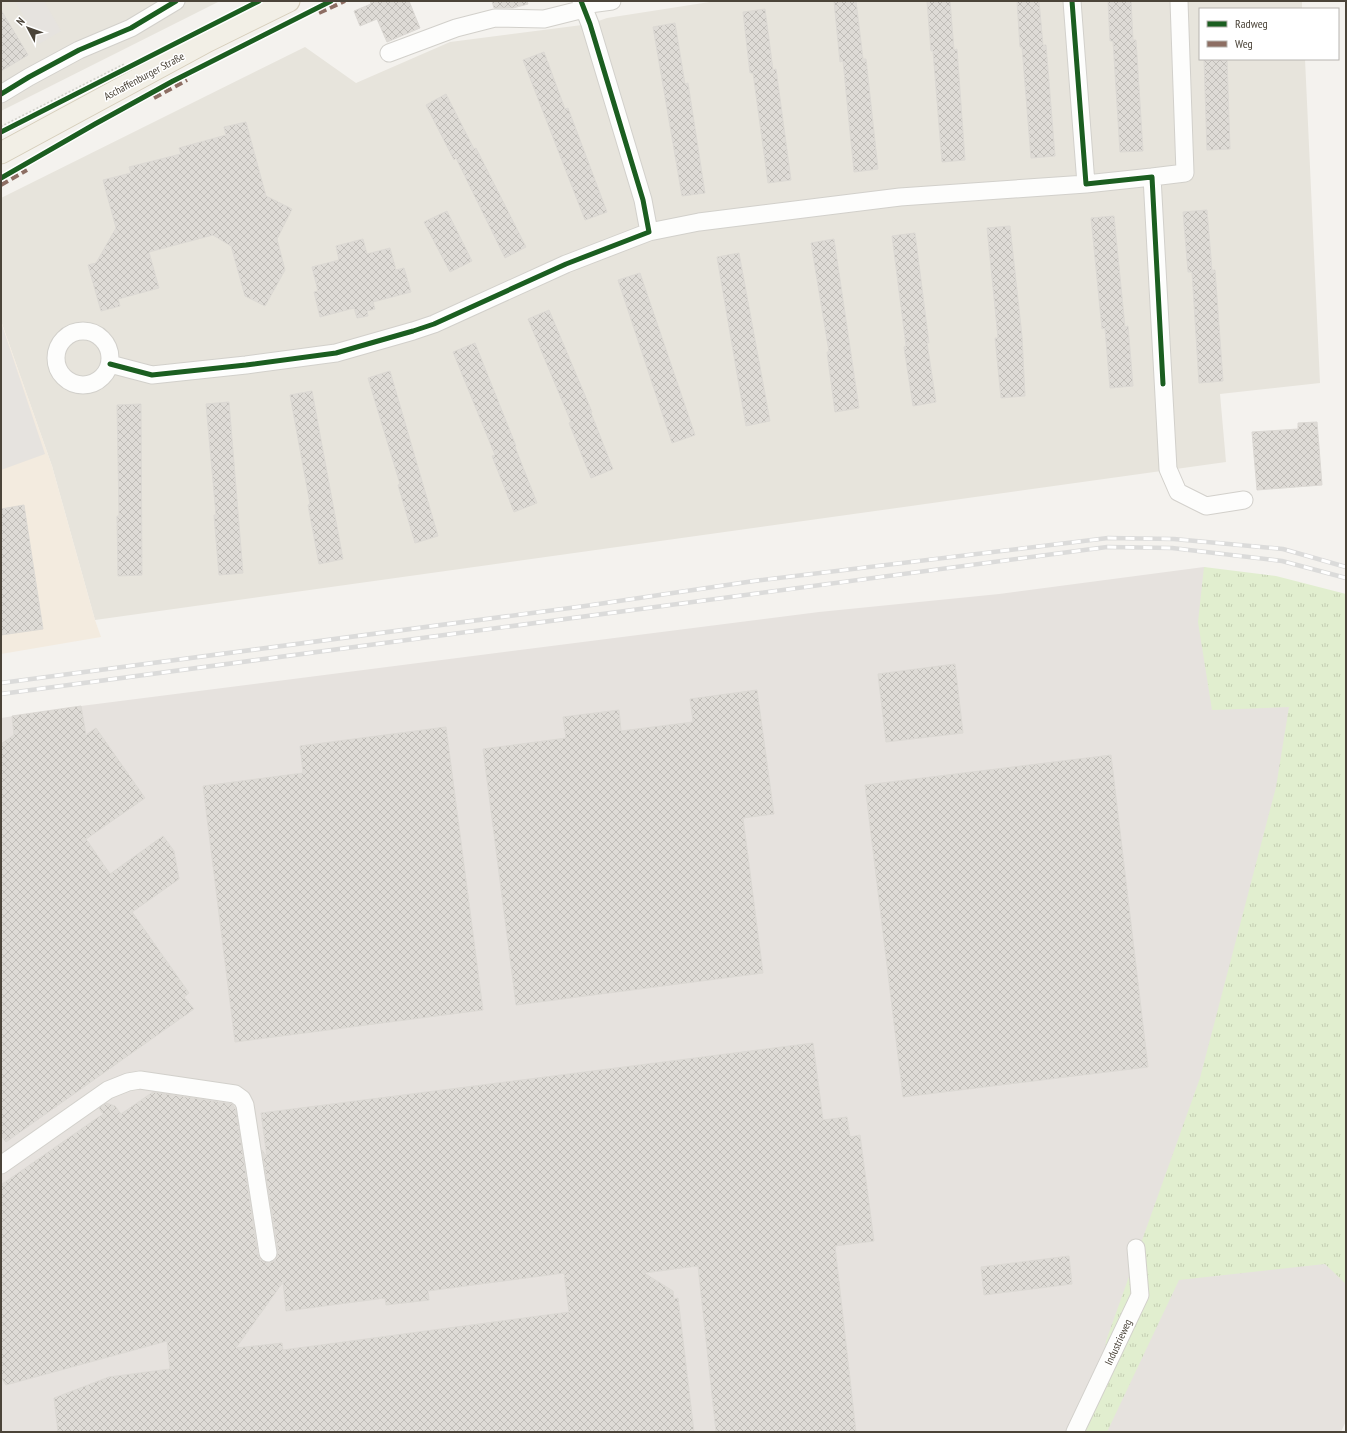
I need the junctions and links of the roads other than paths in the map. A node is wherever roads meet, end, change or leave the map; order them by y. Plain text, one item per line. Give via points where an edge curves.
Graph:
1 (176, 1) edge
2 (289, 1) edge
3 (612, 1) edge
4 (1072, 1) edge
5 (1179, 1) edge
6 (582, 5) edge
7 (389, 53) dead end
8 (1, 94) edge
9 (1, 153) edge
10 (1152, 177) junction
11 (1086, 184) junction
12 (649, 232) junction
13 (110, 364) dead end
14 (1244, 500) dead end
15 (1, 1165) edge
16 (1136, 1248) dead end
17 (268, 1253) dead end
18 (1075, 1432) edge

1 - 8 street via 131,28 79,50
2 - 9 main road, Aschaffenburger Straße
3 - 6 street
4 - 11 street
5 - 10 street via 1185,172
6 - 7 street via 544,19 495,18 456,28
6 - 12 street via 643,200
10 - 11 street
10 - 14 street via 1168,469 1178,492 1206,506
11 - 12 street via 900,197 699,222
12 - 13 street via 566,264 434,324 336,353 152,375
15 - 17 street via 108,1090 128,1082 140,1080 235,1094 242,1098 245,1105
16 - 18 street, Industrieweg via 1140,1295

